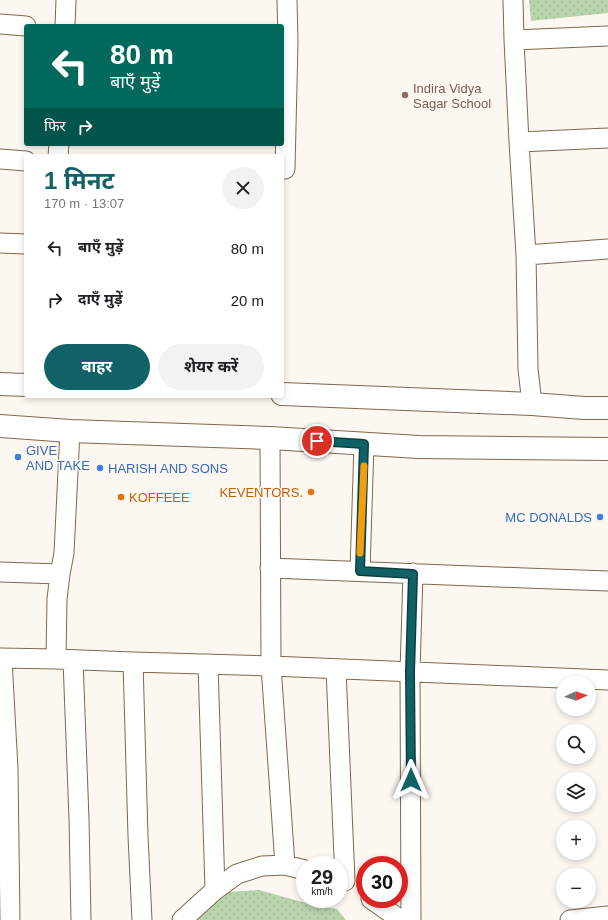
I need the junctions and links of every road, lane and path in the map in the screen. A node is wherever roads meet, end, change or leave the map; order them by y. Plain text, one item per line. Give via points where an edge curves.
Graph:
1 (66, 0) edge
2 (287, 0) edge
3 (513, 0) edge
4 (0, 24) edge
5 (65, 24) edge
6 (24, 26) edge
7 (608, 36) edge
8 (514, 40) junction
9 (285, 42) edge
10 (608, 138) edge
11 (519, 142) junction
12 (0, 159) edge
13 (24, 160) edge
14 (284, 169) edge
15 (0, 242) edge
16 (24, 244) edge
17 (608, 249) edge
18 (526, 255) junction
19 (0, 384) edge
20 (24, 385) edge
21 (284, 394) edge
22 (532, 404) junction
23 (608, 408) edge
24 (0, 426) edge
25 (70, 431) junction
26 (270, 438) junction
27 (364, 444) junction
28 (608, 449) edge
29 (270, 568) junction
30 (360, 571) junction
31 (0, 572) edge
32 (60, 574) junction
33 (413, 574) junction
34 (608, 581) edge
35 (1, 658) edge
36 (64, 659) junction
37 (133, 662) junction
38 (208, 664) junction
39 (271, 666) junction
40 (336, 669) junction
41 (410, 672) junction
42 (608, 680) edge
43 (341, 856) edge
44 (285, 865) junction
45 (296, 868) edge
46 (215, 890) junction
47 (384, 908) edge
48 (608, 916) edge
49 (10, 920) edge
50 (81, 920) edge
51 (142, 920) edge
52 (182, 920) edge
53 (401, 920) edge
54 (411, 920) edge
55 (570, 920) edge

1 - 5 street
2 - 9 street
3 - 8 street
4 - 6 street
7 - 8 street
8 - 11 street
9 - 14 street
10 - 11 street
11 - 18 street
12 - 13 street
15 - 16 street
17 - 18 street
18 - 22 street via 528,368
19 - 20 main road
21 - 22 main road
22 - 23 main road
24 - 25 main road
25 - 26 main road
25 - 32 street via 64,553
26 - 27 main road
26 - 29 street
27 - 28 main road
27 - 30 street
29 - 30 street
29 - 39 street
30 - 33 street
31 - 32 street
32 - 36 street via 57,599
33 - 34 street
33 - 41 street
35 - 36 street
35 - 49 street via 8,769
36 - 37 street
36 - 50 street via 79,819
37 - 38 street
37 - 51 street
38 - 39 street
38 - 46 street
39 - 40 street
39 - 44 street
40 - 41 street
40 - 43 street
41 - 42 street
41 - 54 street
44 - 45 street
44 - 46 street via 262,866 237,874
46 - 52 street
47 - 53 street
48 - 55 street

